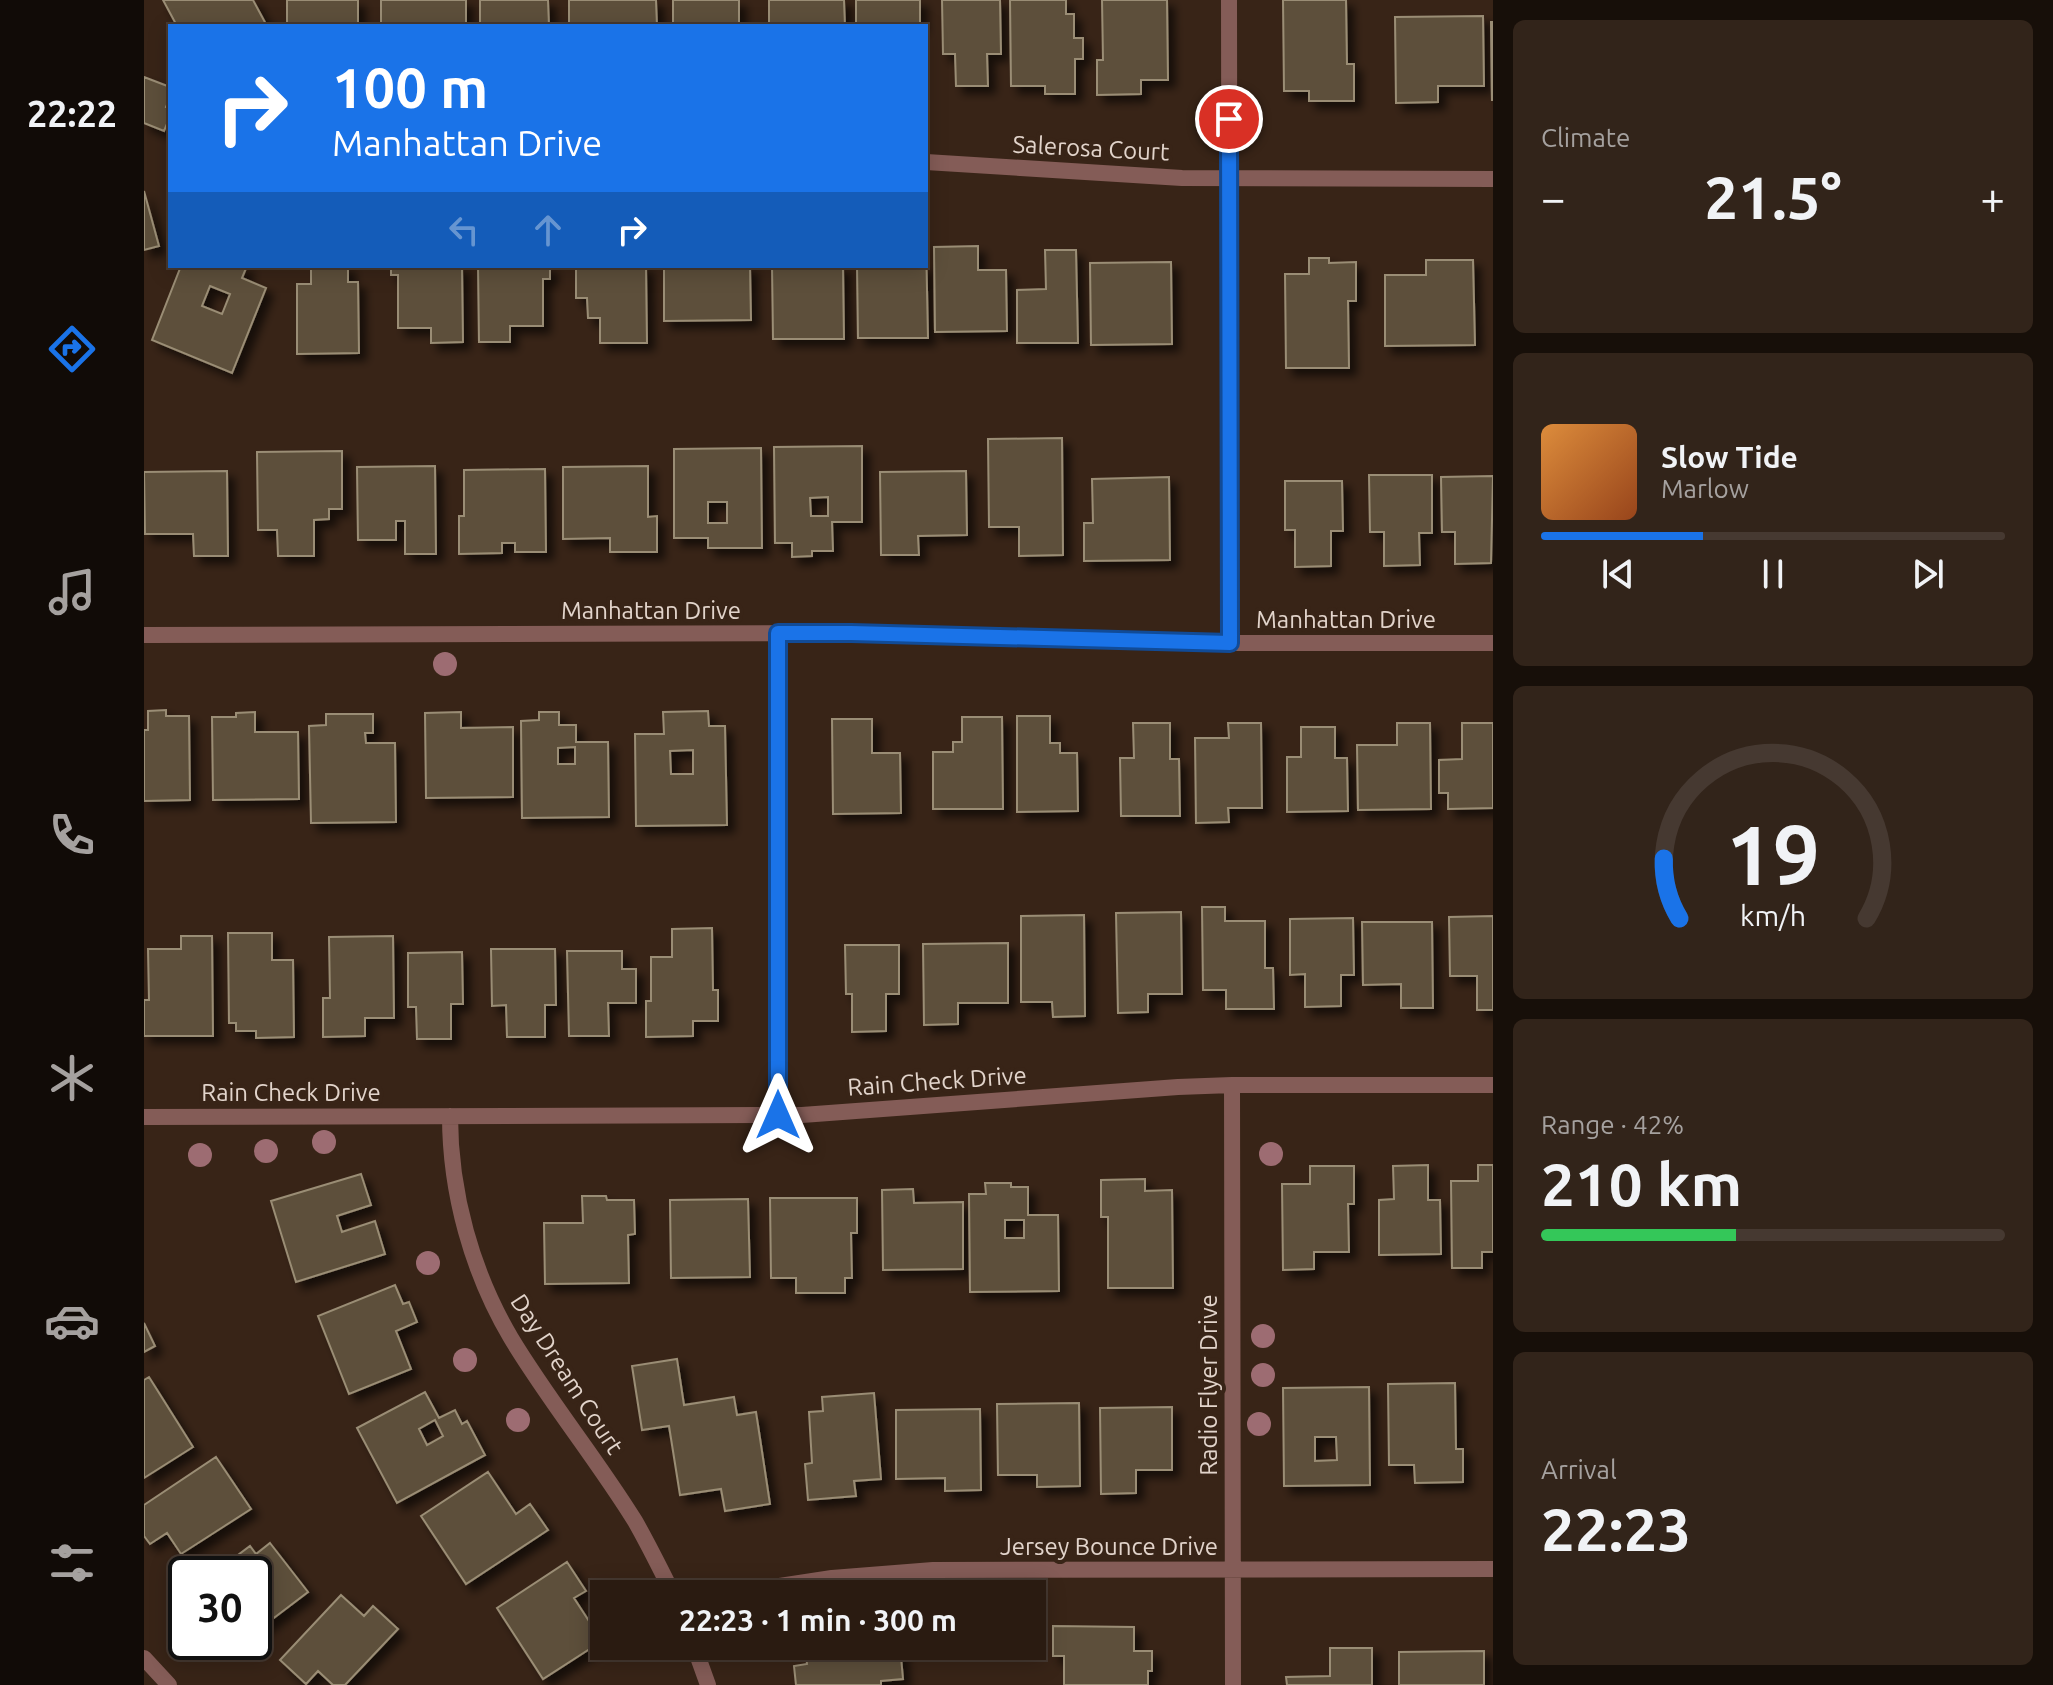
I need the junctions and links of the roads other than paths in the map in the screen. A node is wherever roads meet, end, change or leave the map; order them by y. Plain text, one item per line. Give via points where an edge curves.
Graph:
1 (1229, 0) edge
2 (928, 162) edge
3 (1229, 179) junction
4 (1493, 179) edge
5 (778, 633) junction
6 (144, 635) edge
7 (1230, 643) junction
8 (1493, 643) edge
9 (1232, 1085) junction
10 (1493, 1085) edge
11 (778, 1115) junction
12 (450, 1116) junction
13 (144, 1117) edge
14 (1232, 1569) junction
15 (1493, 1569) edge
16 (666, 1580) edge
17 (819, 1580) edge
18 (144, 1658) edge
19 (699, 1660) edge
20 (169, 1685) edge
21 (708, 1685) edge
22 (1233, 1685) edge

1 - 3 street
2 - 3 street, Salerosa Court
3 - 4 street, Salerosa Court
3 - 7 street
5 - 6 street, Manhattan Drive
5 - 7 street, Manhattan Drive
5 - 11 street
7 - 8 street, Manhattan Drive
9 - 10 street, Rain Check Drive
9 - 11 street, Rain Check Drive
9 - 14 street, Radio Flyer Drive
11 - 12 street, Rain Check Drive
12 - 13 street, Rain Check Drive
12 - 16 street, Day Dream Court via 459,1203 491,1300 635,1521
14 - 15 street, Jersey Bounce Drive
14 - 17 street, Jersey Bounce Drive via 933,1570
14 - 22 street, Radio Flyer Drive
18 - 20 street
19 - 21 street

